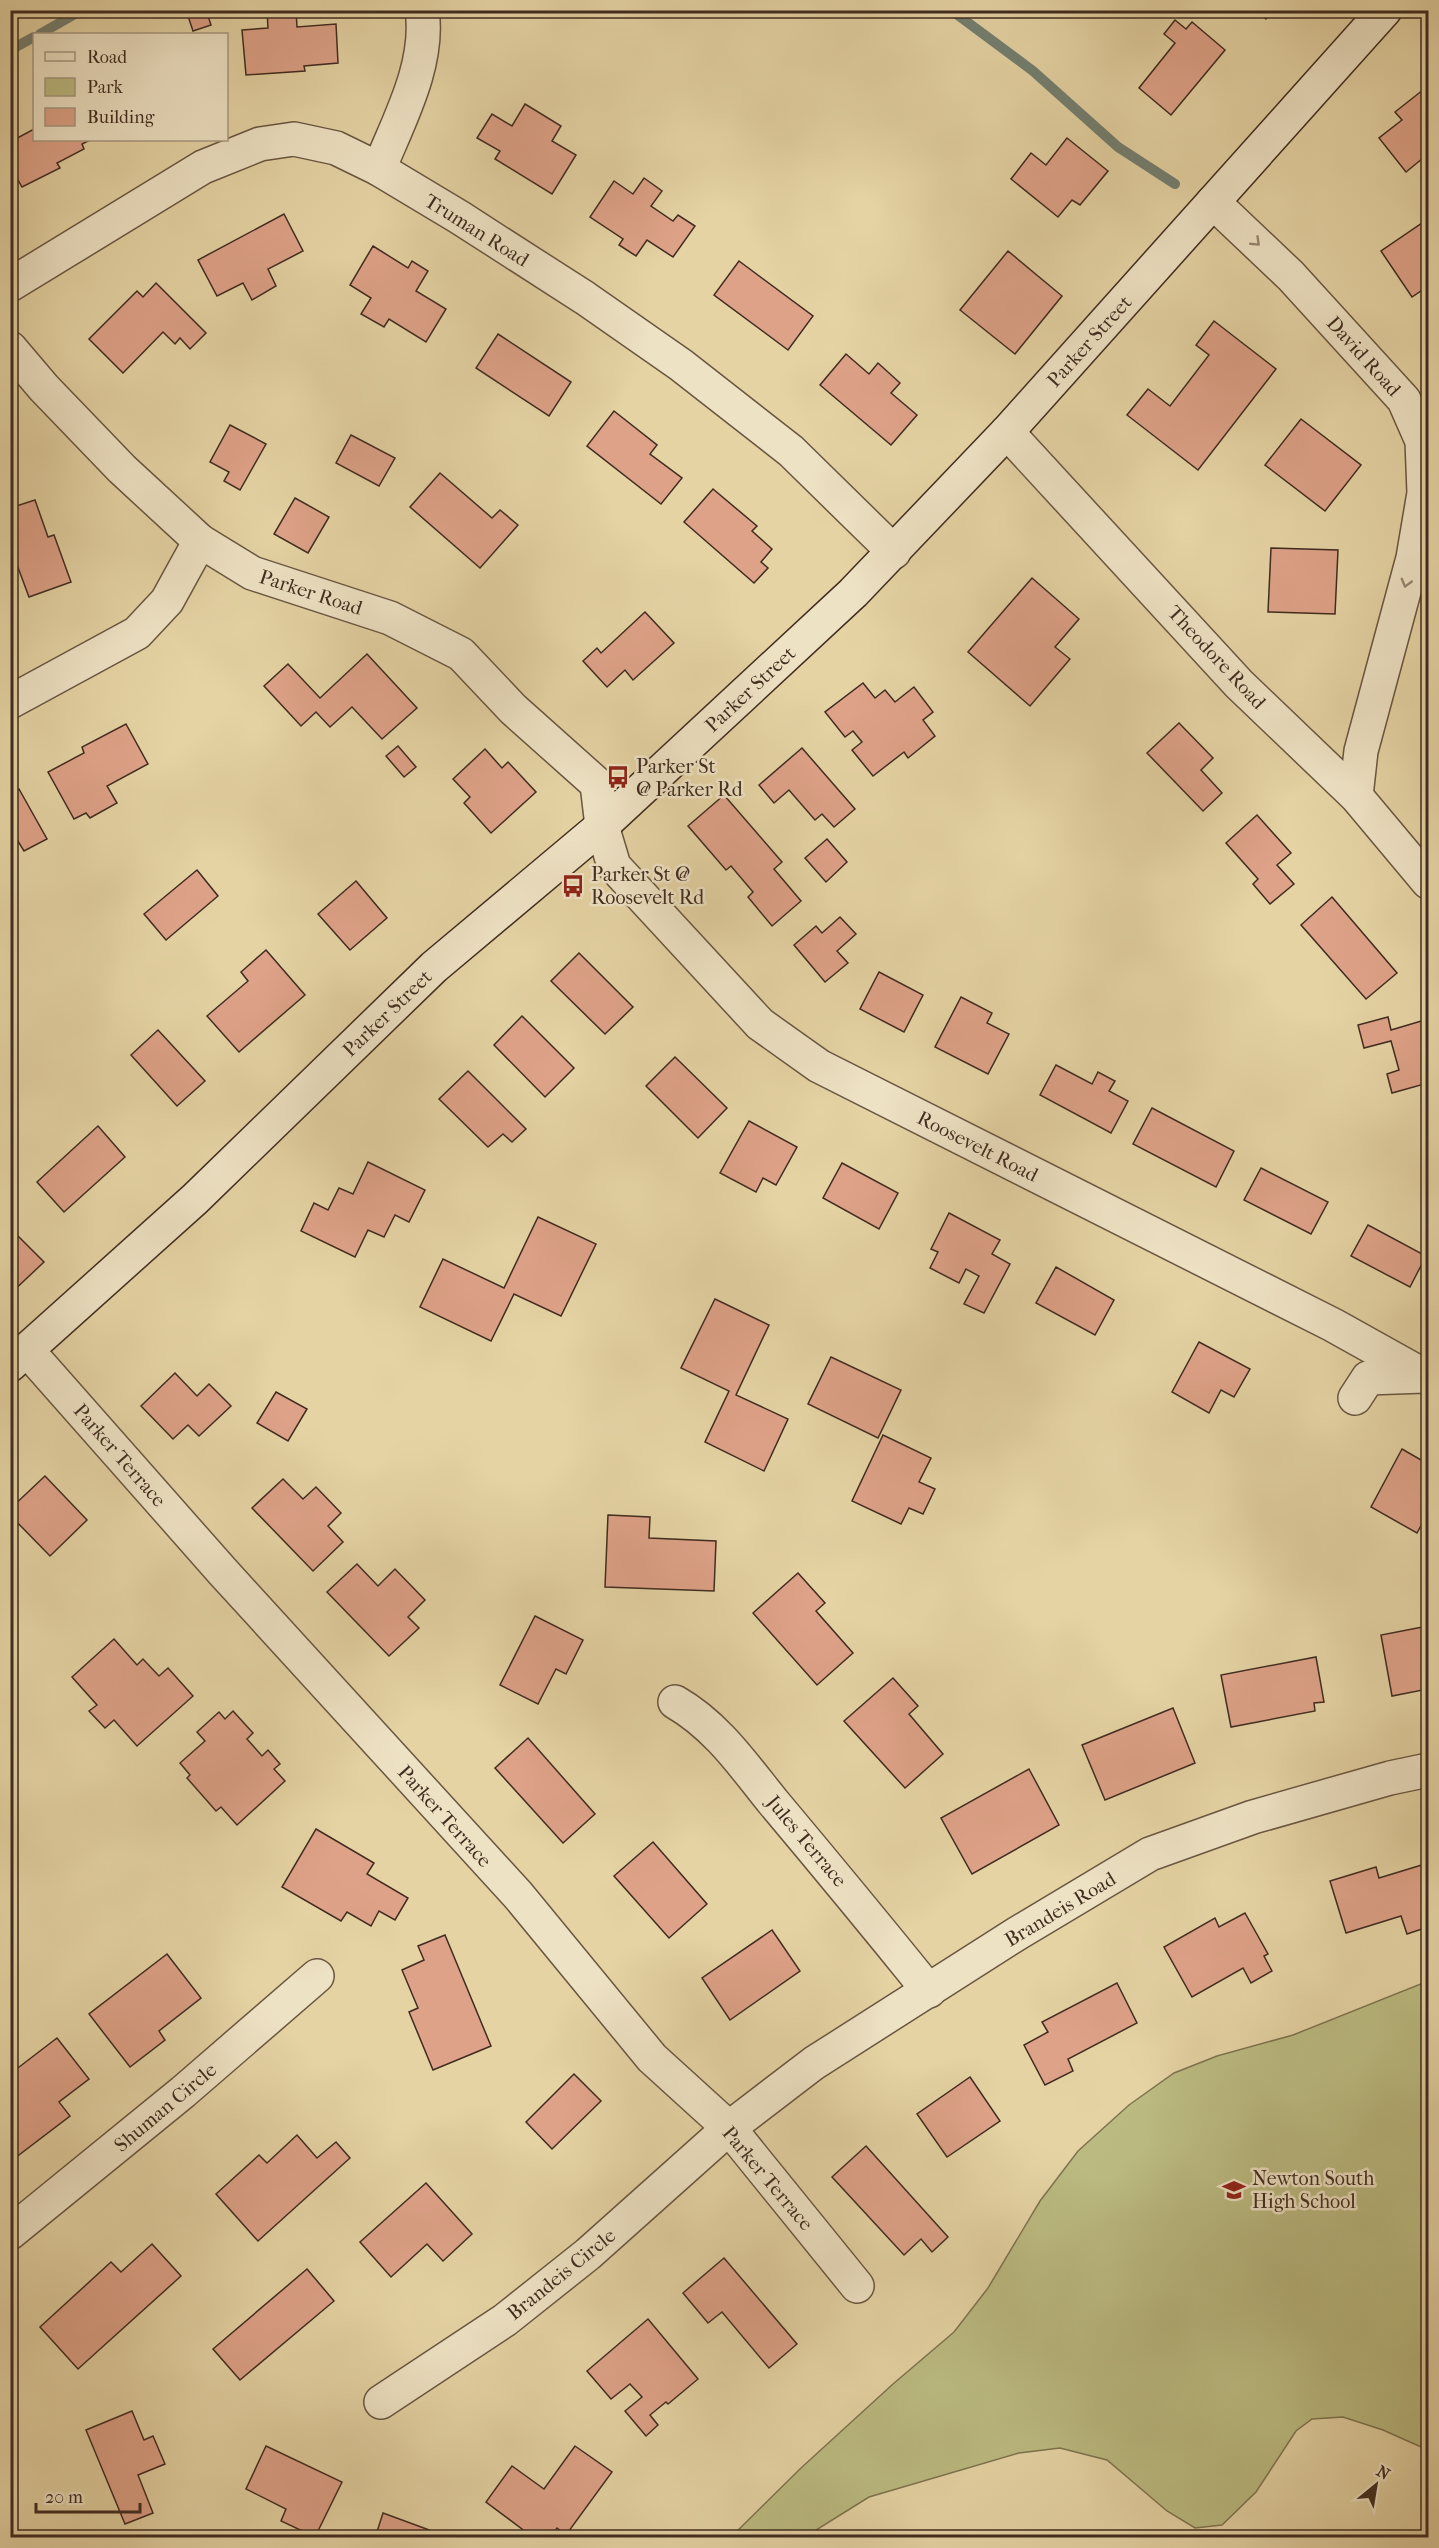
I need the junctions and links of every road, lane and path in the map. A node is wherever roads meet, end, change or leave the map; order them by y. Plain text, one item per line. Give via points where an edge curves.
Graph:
1 (422, 10) edge
2 (1385, 10) edge
3 (380, 169) junction
4 (1213, 202) junction
5 (10, 285) edge
6 (10, 348) edge
7 (1007, 432) junction
8 (200, 541) junction
9 (894, 552) junction
10 (10, 702) edge
11 (1356, 796) junction
12 (602, 826) junction
13 (1428, 882) edge
14 (19, 1357) edge
15 (1427, 1375) edge
16 (1355, 1398) dead end
17 (675, 1702) dead end
18 (1428, 1770) edge
19 (317, 1977) dead end
20 (929, 1991) junction
21 (729, 2128) junction
22 (10, 2233) edge
23 (857, 2286) dead end
24 (381, 2402) dead end

1 - 3 street via 425,31 414,81
2 - 4 street, Parker Street
3 - 5 street, Truman Road via 336,148 294,139 260,144 203,167
3 - 9 street, Truman Road via 585,298 681,365 791,451
4 - 7 street, Parker Street
4 -> 11 street, David Road via 1291,276 1404,400 1422,441 1424,493 1413,558 1361,751
6 - 8 street, Parker Road via 122,469
7 - 9 street, Parker Street
7 - 11 street, Theodore Road via 1239,684
8 - 10 street via 167,601 136,633
8 - 12 street, Parker Road via 252,573 390,618 461,654 513,709 597,784
9 - 12 street, Parker Street
11 - 13 street, Theodore Road
12 - 14 street, Parker Street via 434,967 195,1199
12 - 15 street, Roosevelt Road via 614,866 760,1024 819,1066
14 - 21 street, Parker Terrace via 224,1572 518,1895 651,2058
15 - 16 street via 1368,1378
17 - 20 street, Jules Terrace via 698,1714 721,1737
18 - 20 street, Brandeis Road via 1253,1817 1150,1854
19 - 22 street, Shuman Circle
20 - 21 street, Brandeis Road via 814,2063
21 - 23 street, Parker Terrace
21 - 24 street, Brandeis Circle via 588,2254 505,2320

